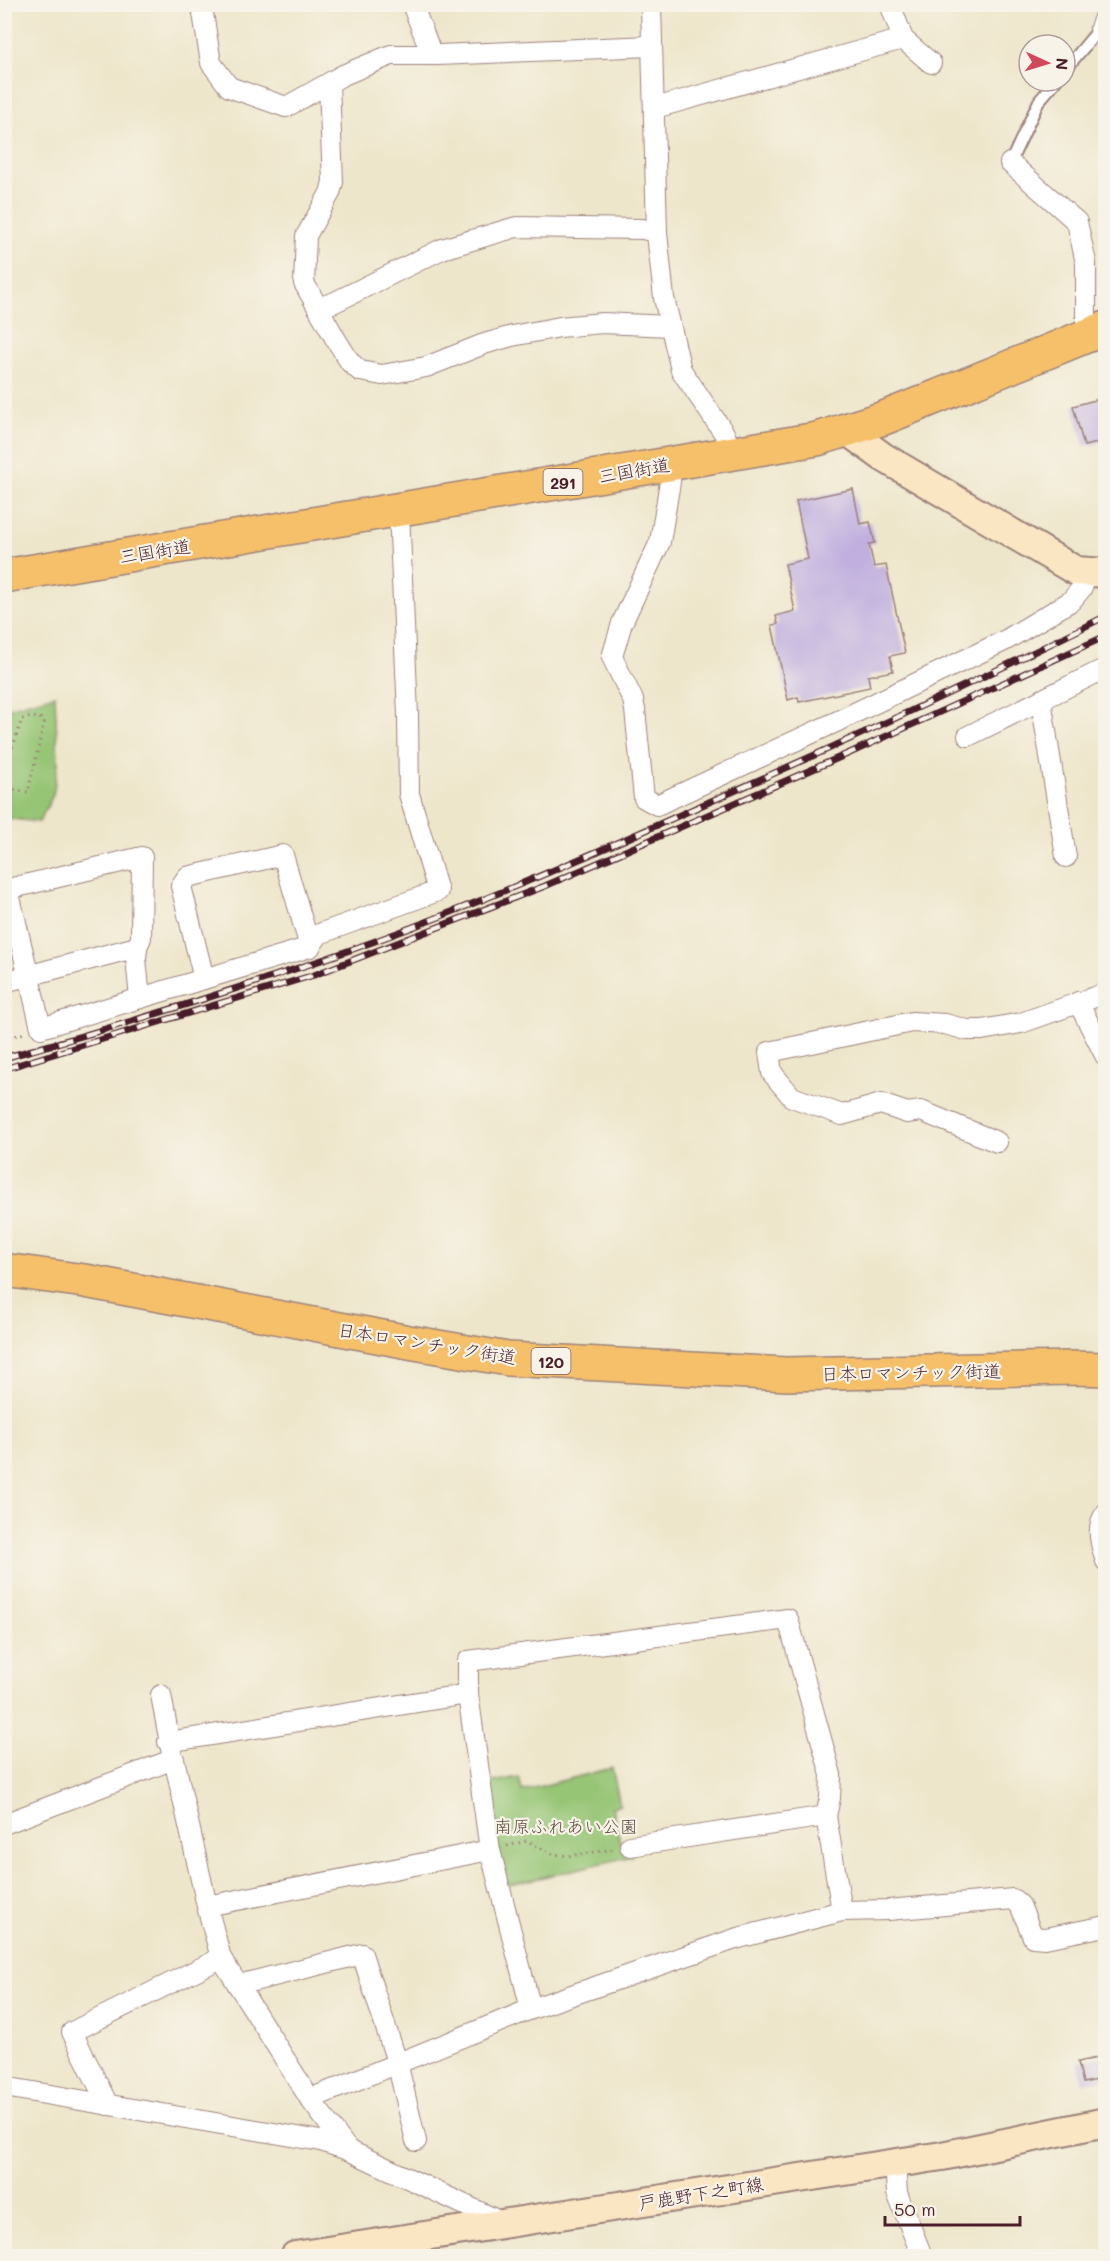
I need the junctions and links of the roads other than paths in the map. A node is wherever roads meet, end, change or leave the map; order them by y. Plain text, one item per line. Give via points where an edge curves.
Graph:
1 (412, 4) edge
2 (651, 4) edge
3 (890, 4) edge
4 (202, 7) dead end
5 (1103, 22) edge
6 (903, 39) junction
7 (651, 46) junction
8 (432, 55) junction
9 (1077, 55) edge
10 (931, 63) dead end
11 (329, 85) junction
12 (1046, 93) edge
13 (655, 108) junction
14 (1010, 163) joint
15 (657, 233) junction
16 (318, 308) junction
17 (670, 326) junction
18 (1096, 332) edge
19 (846, 430) junction
20 (732, 453) junction
21 (671, 464) junction
22 (399, 511) junction
23 (1097, 573) edge
24 (4, 576) edge
25 (1106, 668) edge
26 (1041, 700) junction
27 (968, 736) dead end
28 (1066, 857) dead end
29 (6, 890) edge
30 (137, 947) junction
31 (310, 947) junction
32 (28, 975) junction
33 (204, 979) junction
34 (4, 982) edge
35 (1106, 993) edge
36 (140, 998) junction
37 (1078, 1002) junction
38 (1106, 1057) edge
39 (997, 1142) dead end
40 (4, 1270) edge
41 (1106, 1369) edge
42 (1106, 1513) edge
43 (1106, 1561) edge
44 (468, 1694) junction
45 (161, 1695) dead end
46 (171, 1751) junction
47 (826, 1816) junction
48 (4, 1824) edge
49 (630, 1846) road end
50 (490, 1850) junction
51 (207, 1906) junction
52 (842, 1911) junction
53 (1106, 1926) edge
54 (221, 1958) junction
55 (238, 1985) junction
56 (531, 2009) junction
57 (397, 2062) junction
58 (4, 2087) edge
59 (310, 2099) junction
60 (108, 2105) junction
61 (1106, 2122) edge
62 (416, 2141) dead end
63 (348, 2150) junction
64 (895, 2162) junction
65 (503, 2223) junction
66 (296, 2256) edge
67 (922, 2256) edge

1 - 8 street
2 - 7 street
3 - 6 street
4 - 11 street via 212,63 229,87 286,107
5 - 9 lane
6 - 10 street
6 - 13 street
7 - 8 street
7 - 13 street
8 - 11 street via 391,55 342,75
11 - 16 street via 333,182 306,236 304,283
12 - 14 lane
13 - 15 street
14 - 18 street via 1077,222
15 - 16 street via 643,229 516,227 442,249
15 - 17 street
16 - 17 street via 350,362 373,375 426,367 484,344 560,327 602,323
17 - 20 street via 681,370 724,433
18 - 19 highway, 三国街道 / 291
19 - 20 highway, 三国街道 / 291 via 817,439
19 - 23 main road via 883,457 1076,571
20 - 21 highway, 三国街道 / 291
21 - 22 highway, 三国街道 / 291
21 - 23 street via 660,542 622,623 612,657 633,700 644,798 657,805 1006,640 1071,601
22 - 24 highway, 三国街道 / 291
22 - 31 street via 409,794 438,891 319,934
25 - 26 street
26 - 27 street
26 - 28 street
29 - 30 street via 142,857 141,938
29 - 32 street
30 - 32 street
30 - 36 street
31 - 33 street
31 - 33 street via 283,855 187,877 181,886
32 - 34 street
32 - 36 street via 41,1028
33 - 36 street
35 - 37 street
37 - 38 street
37 - 39 street via 1021,1023 982,1030 912,1022 769,1052 772,1073 792,1097 842,1115 881,1104 907,1113 921,1111
40 - 41 highway, 日本ロマンチック街道 / 120 via 85,1281 508,1359 786,1374
42 - 43 street via 1099,1532
44 - 46 street
44 - 47 street via 468,1661 788,1619 831,1775
44 - 50 street
45 - 46 street
46 - 48 street
46 - 51 street
47 - 49 street
47 - 52 street
50 - 51 street
50 - 56 street
51 - 54 street
52 - 53 street via 1013,1899 1020,1905 1033,1937
52 - 56 street via 735,1939
54 - 55 street
54 - 60 street via 72,2032
55 - 57 street via 362,1954
55 - 59 street
56 - 57 street
57 - 59 street
57 - 62 street
58 - 60 street
59 - 63 street
60 - 63 street
61 - 64 main road, 戸鹿野下之町線 via 996,2146
63 - 65 street
64 - 65 main road, 戸鹿野下之町線
64 - 67 street via 897,2193
65 - 66 main road, 戸鹿野下之町線

